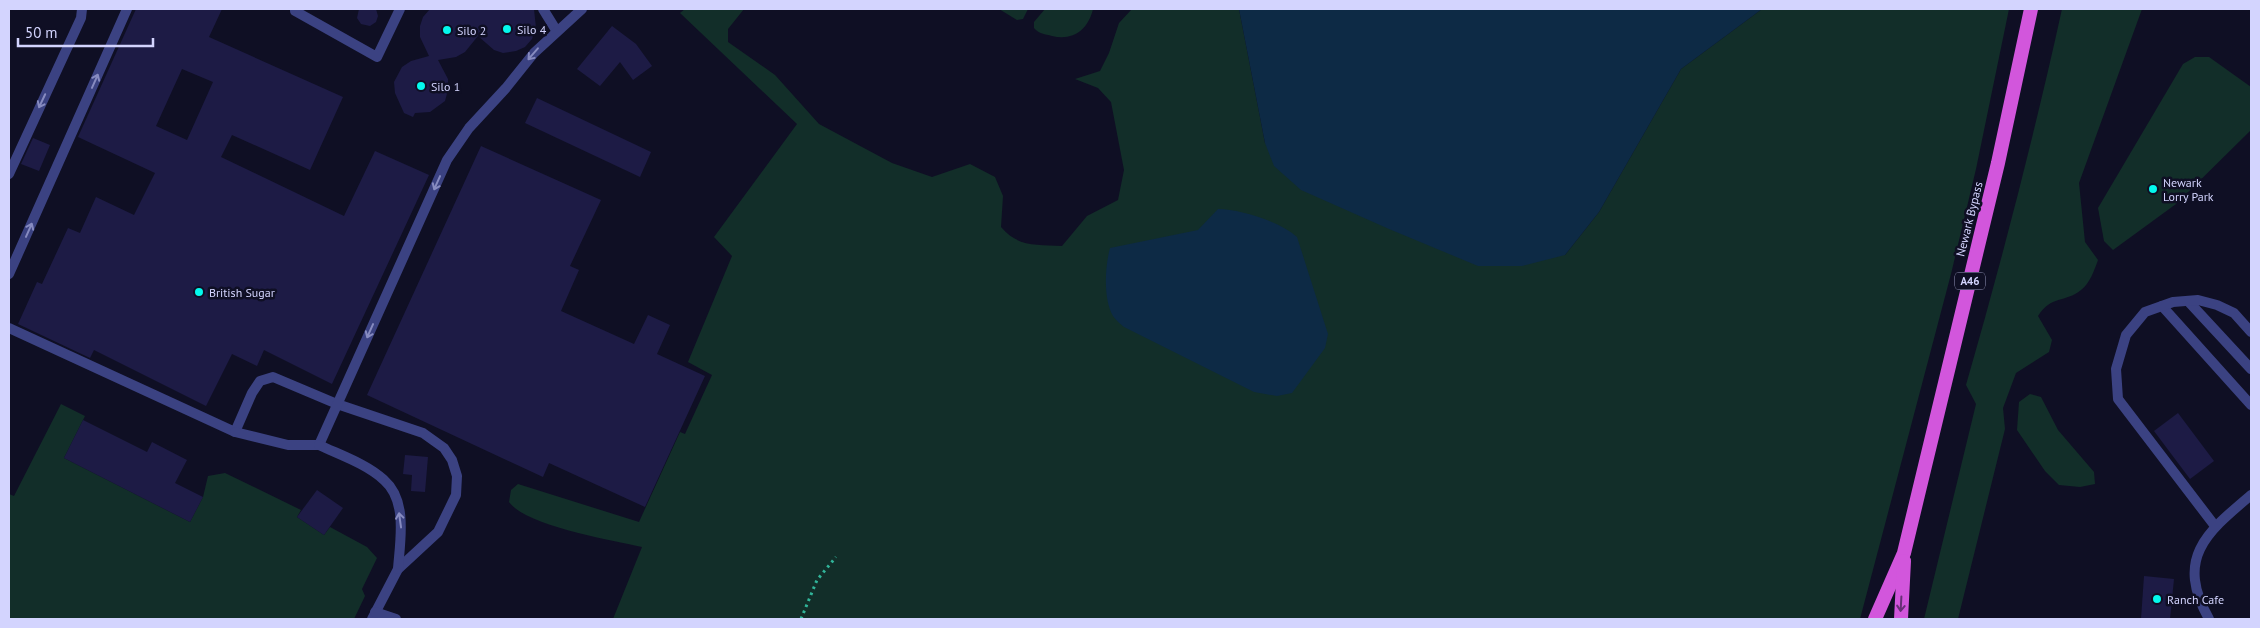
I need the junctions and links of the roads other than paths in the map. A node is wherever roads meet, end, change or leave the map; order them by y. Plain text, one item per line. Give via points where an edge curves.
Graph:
1 (82, 9) edge
2 (127, 9) edge
3 (296, 9) edge
4 (400, 9) edge
5 (543, 9) edge
6 (582, 9) edge
7 (2031, 9) edge
8 (556, 30) junction
9 (9, 174) edge
10 (9, 274) edge
11 (2188, 301) junction
12 (2162, 306) junction
13 (9, 328) edge
14 (2251, 332) edge
15 (2251, 369) edge
16 (337, 404) junction
17 (2251, 405) edge
18 (234, 432) junction
19 (319, 445) junction
20 (2251, 495) edge
21 (2215, 526) junction
22 (1904, 553) junction
23 (398, 569) junction
24 (373, 615) edge
25 (396, 619) edge
26 (1875, 619) edge
27 (1901, 619) edge
28 (2209, 619) edge

1 -> 9 lane via 81,18
10 -> 2 lane
3 - 4 lane via 378,57
5 - 8 lane
6 - 8 lane
7 - 22 highway, Newark Bypass / A46 via 1998,163
8 -> 16 lane via 469,128 447,160
11 - 12 lane
11 - 14 lane via 2217,304 2234,313
11 - 15 lane
12 - 17 lane
12 - 21 lane via 2145,312 2126,335 2116,369 2118,399
13 - 18 lane
16 - 18 lane via 273,377 260,381
16 - 19 lane
16 - 23 lane via 423,433 444,448 452,460 457,476 456,495 448,514 438,532
18 - 19 lane via 288,445
23 -> 19 lane via 402,530 397,501 385,480
20 - 21 lane
21 - 28 lane via 2199,551 2194,575 2199,601
22 - 26 highway, Newark Bypass / A46
22 -> 27 highway, Newark Bypass / A46
23 - 24 lane
24 - 25 lane

